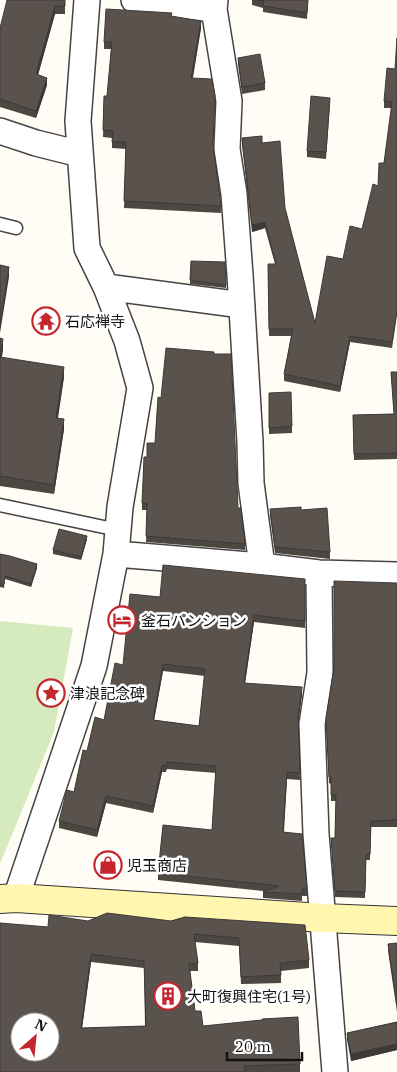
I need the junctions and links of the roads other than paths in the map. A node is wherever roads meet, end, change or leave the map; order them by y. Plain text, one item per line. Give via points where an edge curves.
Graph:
1 (87, 0) edge
2 (134, 0) edge
3 (215, 5) edge
4 (0, 132) edge
5 (80, 154) junction
6 (0, 224) edge
7 (16, 228) dead end
8 (106, 287) junction
9 (242, 305) junction
10 (0, 505) edge
11 (117, 542) junction
12 (262, 566) junction
13 (319, 572) junction
14 (397, 575) edge
15 (8, 899) edge
16 (323, 918) junction
17 (397, 921) edge
18 (335, 1072) edge

1 - 5 street via 78,121
2 - 3 street
3 - 9 street via 229,101 227,149 234,194
4 - 5 street
5 - 8 street via 86,248
6 - 7 lane
8 - 9 street
8 - 11 street via 127,341 140,388
9 - 12 street via 251,483
10 - 11 lane
11 - 12 street
11 - 15 street via 94,666
12 - 13 street
13 - 14 street
13 - 16 street via 320,673 312,724
15 - 16 street
16 - 17 street
16 - 18 street

